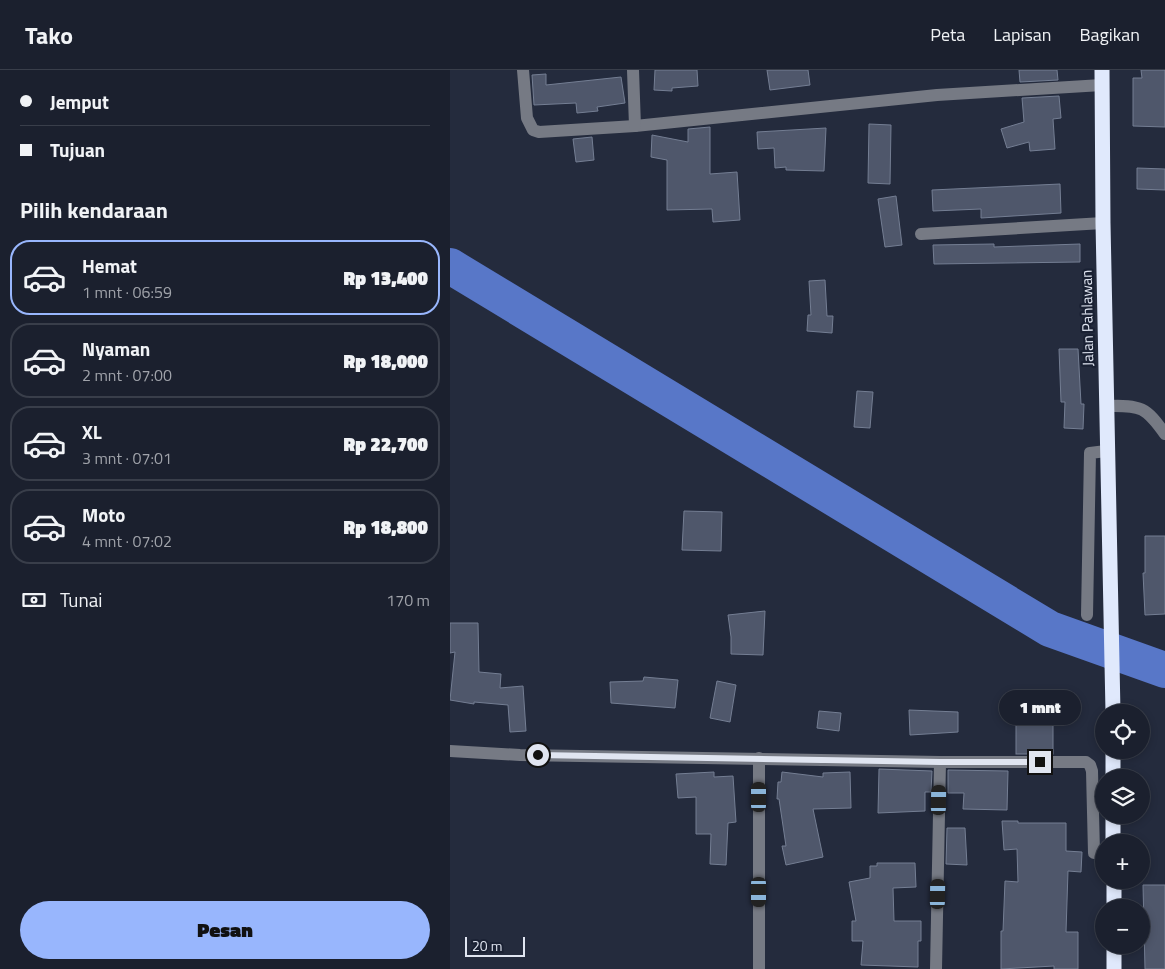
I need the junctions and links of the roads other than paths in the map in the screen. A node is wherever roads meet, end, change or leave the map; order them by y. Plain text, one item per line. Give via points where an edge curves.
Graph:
1 (523, 70) edge
2 (633, 70) edge
3 (1102, 77) edge
4 (635, 126) junction
5 (1102, 223) junction
6 (921, 234) dead end
7 (1107, 406) junction
8 (1165, 434) edge
9 (1106, 451) junction
10 (1087, 615) dead end
11 (1113, 704) edge
12 (450, 751) edge
13 (759, 758) junction
14 (940, 762) junction
15 (1095, 853) edge
16 (1114, 954) edge
17 (759, 969) edge
18 (936, 969) edge
19 (1114, 969) edge

1 - 4 street via 527,118 533,130 557,132
2 - 4 street
3 - 4 street
3 - 5 highway, Jalan Pahlawan
5 - 6 street
5 - 7 highway, Jalan Pahlawan
7 - 8 street via 1133,406 1144,410
7 - 9 highway, Jalan Pahlawan
9 - 10 street via 1090,453
9 - 11 highway, Jalan Pahlawan
12 - 13 street
13 - 14 street
13 - 17 street
14 - 15 street via 1086,762 1092,771
14 - 18 street
16 - 19 highway

